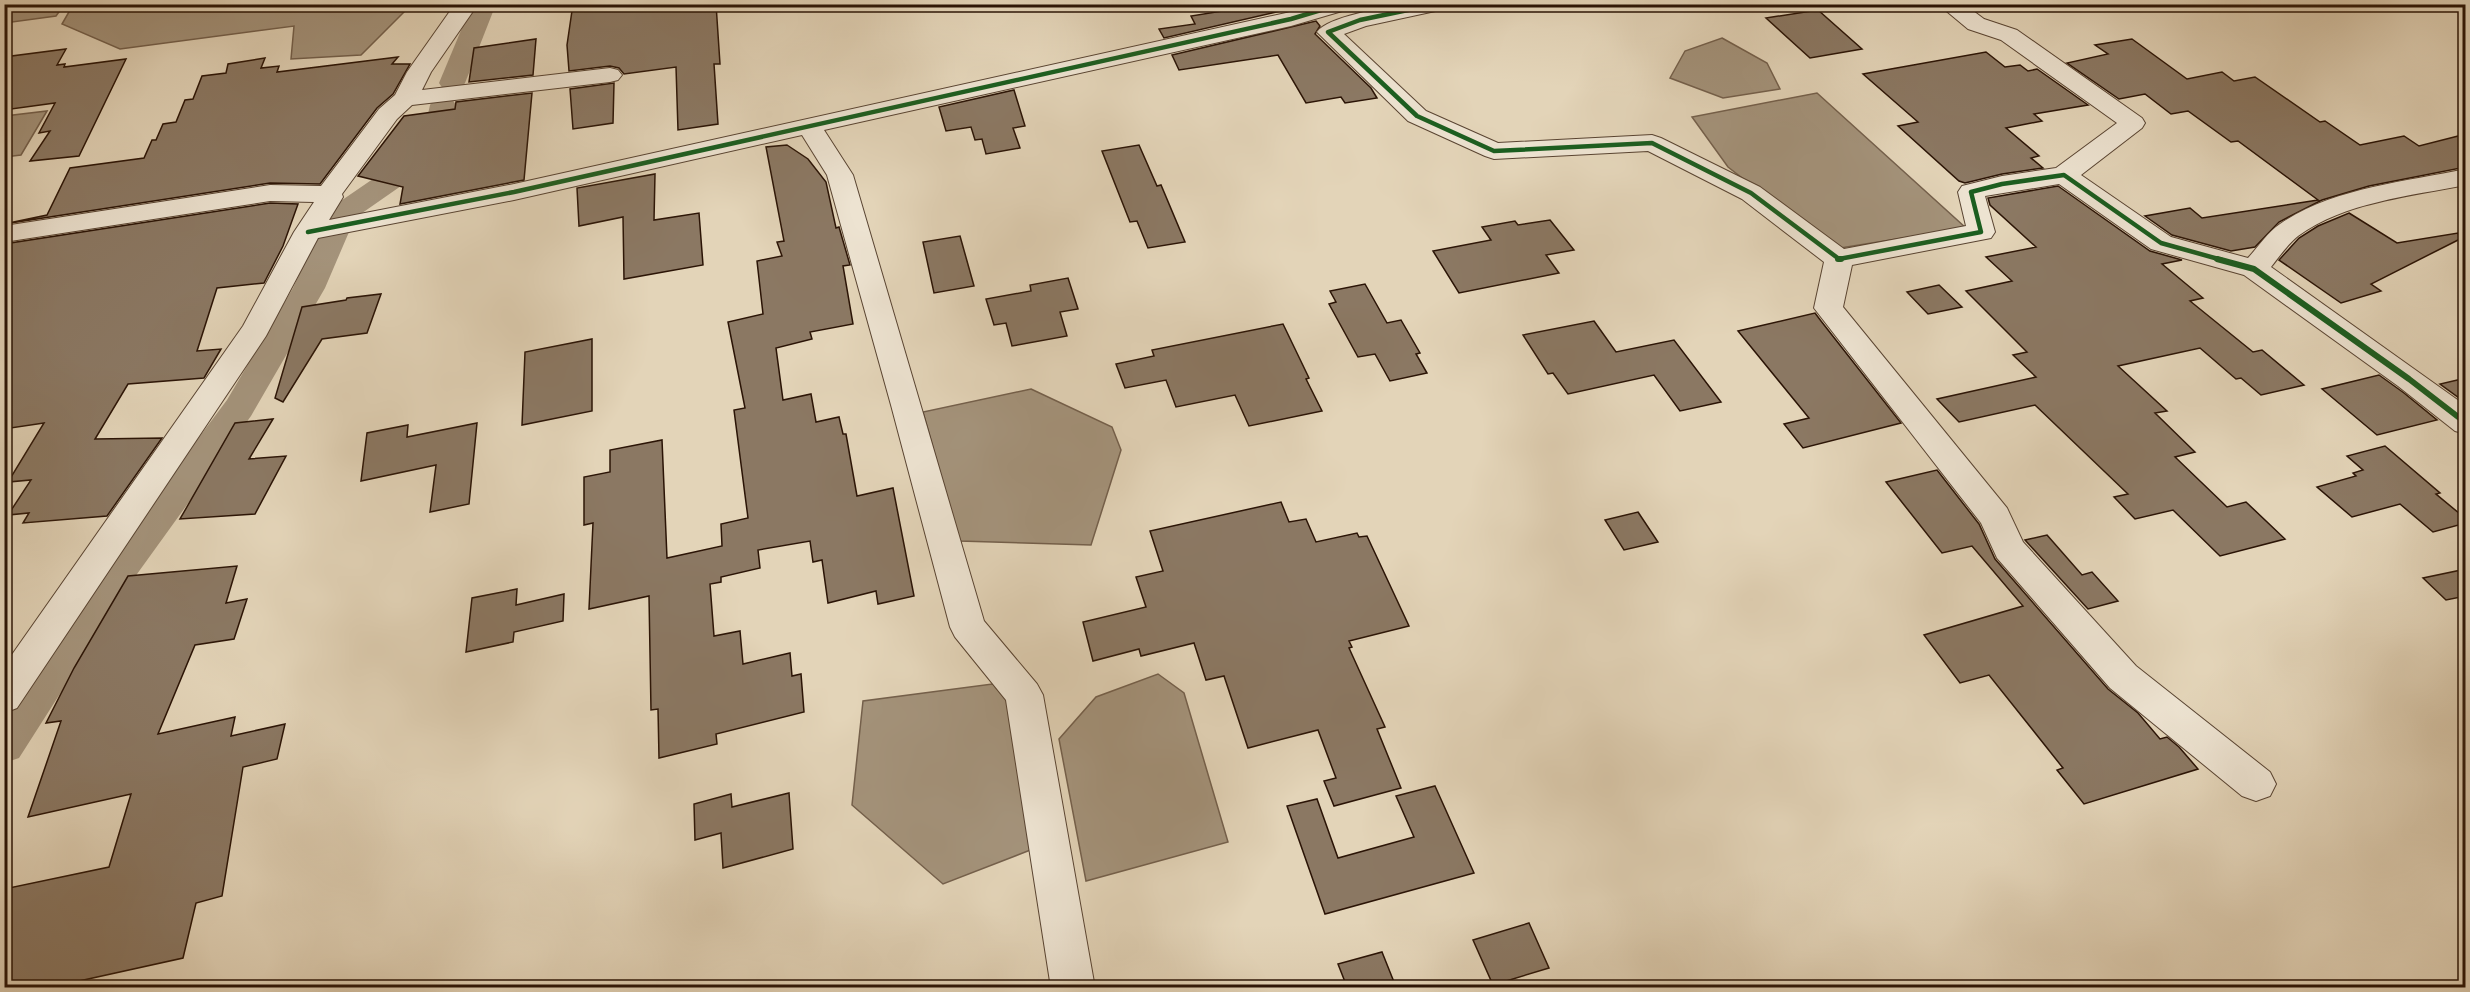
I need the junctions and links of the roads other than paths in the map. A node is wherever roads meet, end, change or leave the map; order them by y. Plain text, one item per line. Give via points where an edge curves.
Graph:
1 (467, 4) edge
2 (1341, 4) edge
3 (1950, 4) edge
4 (1432, 5) edge
5 (610, 75) dead end
6 (405, 99) junction
7 (809, 127) junction
8 (2064, 175) junction
9 (2466, 177) edge
10 (329, 194) junction
11 (308, 232) junction
12 (4, 234) edge
13 (1839, 259) junction
14 (2254, 269) junction
15 (2466, 423) edge
16 (4, 697) edge
17 (2256, 784) dead end
18 (1073, 987) edge

1 - 6 street via 419,72
2 - 7 street via 1291,19
3 - 8 street via 1976,24 2009,35 2133,123
4 - 13 street via 1360,20 1328,32 1417,116 1494,151 1652,142 1750,193
5 - 6 street
6 - 10 street via 388,114
7 - 11 street via 514,192
7 - 18 street via 840,175 968,627 1024,695
8 - 13 street via 1971,192 1981,232
8 - 14 street via 2162,243
9 - 14 street via 2364,199 2319,214 2288,231
10 - 11 street
10 - 12 street via 270,192
11 - 16 street via 256,329
13 - 17 street via 1828,308 1995,518 2009,549 2123,677
14 - 15 street

